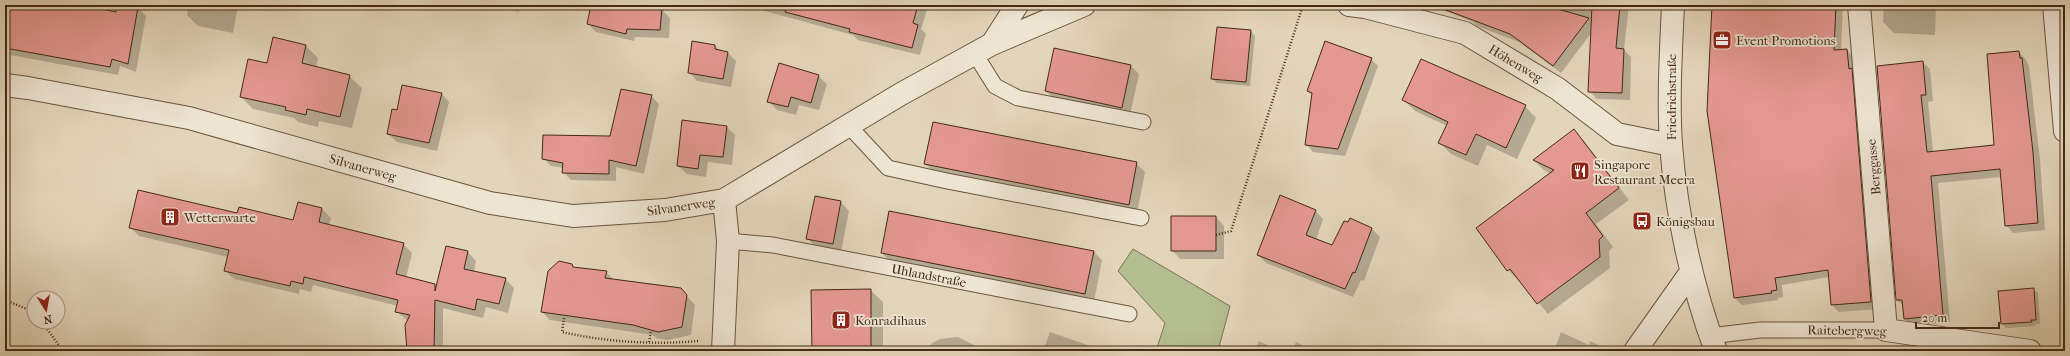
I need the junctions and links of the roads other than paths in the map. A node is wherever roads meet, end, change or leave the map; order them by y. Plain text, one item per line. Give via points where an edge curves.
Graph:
1 (1017, 5) edge
2 (1084, 5) edge
3 (1349, 5) edge
4 (1673, 5) edge
5 (1859, 5) edge
6 (2054, 5) edge
7 (984, 49) junction
8 (5, 85) edge
9 (1143, 122) dead end
10 (848, 125) junction
11 (2065, 130) edge
12 (1671, 145) junction
13 (724, 200) junction
14 (1141, 218) dead end
15 (728, 241) junction
16 (1691, 272) junction
17 (1129, 314) dead end
18 (1886, 330) junction
19 (1713, 343) edge
20 (724, 345) edge
21 (1635, 351) edge
22 (2030, 351) edge

1 - 7 street
2 - 7 street
3 - 12 street, Höhenweg via 1465,34 1558,89 1617,134
4 - 12 street, Friedrichstraße
5 - 18 street, Berggasse
6 - 11 street
7 - 9 lane via 995,86 1018,98
7 - 10 street
8 - 13 street, Silvanerweg via 189,118 490,203 573,216 665,210
10 - 13 street
10 - 14 lane via 888,168
12 - 16 street, Friedrichstraße
13 - 15 street
15 - 17 lane, Uhlandstraße via 780,246
15 - 20 street
16 - 19 street, Friedrichstraße
16 - 21 street
18 - 19 lane, Raitebergweg via 1760,330
18 - 22 street, Raitebergweg

